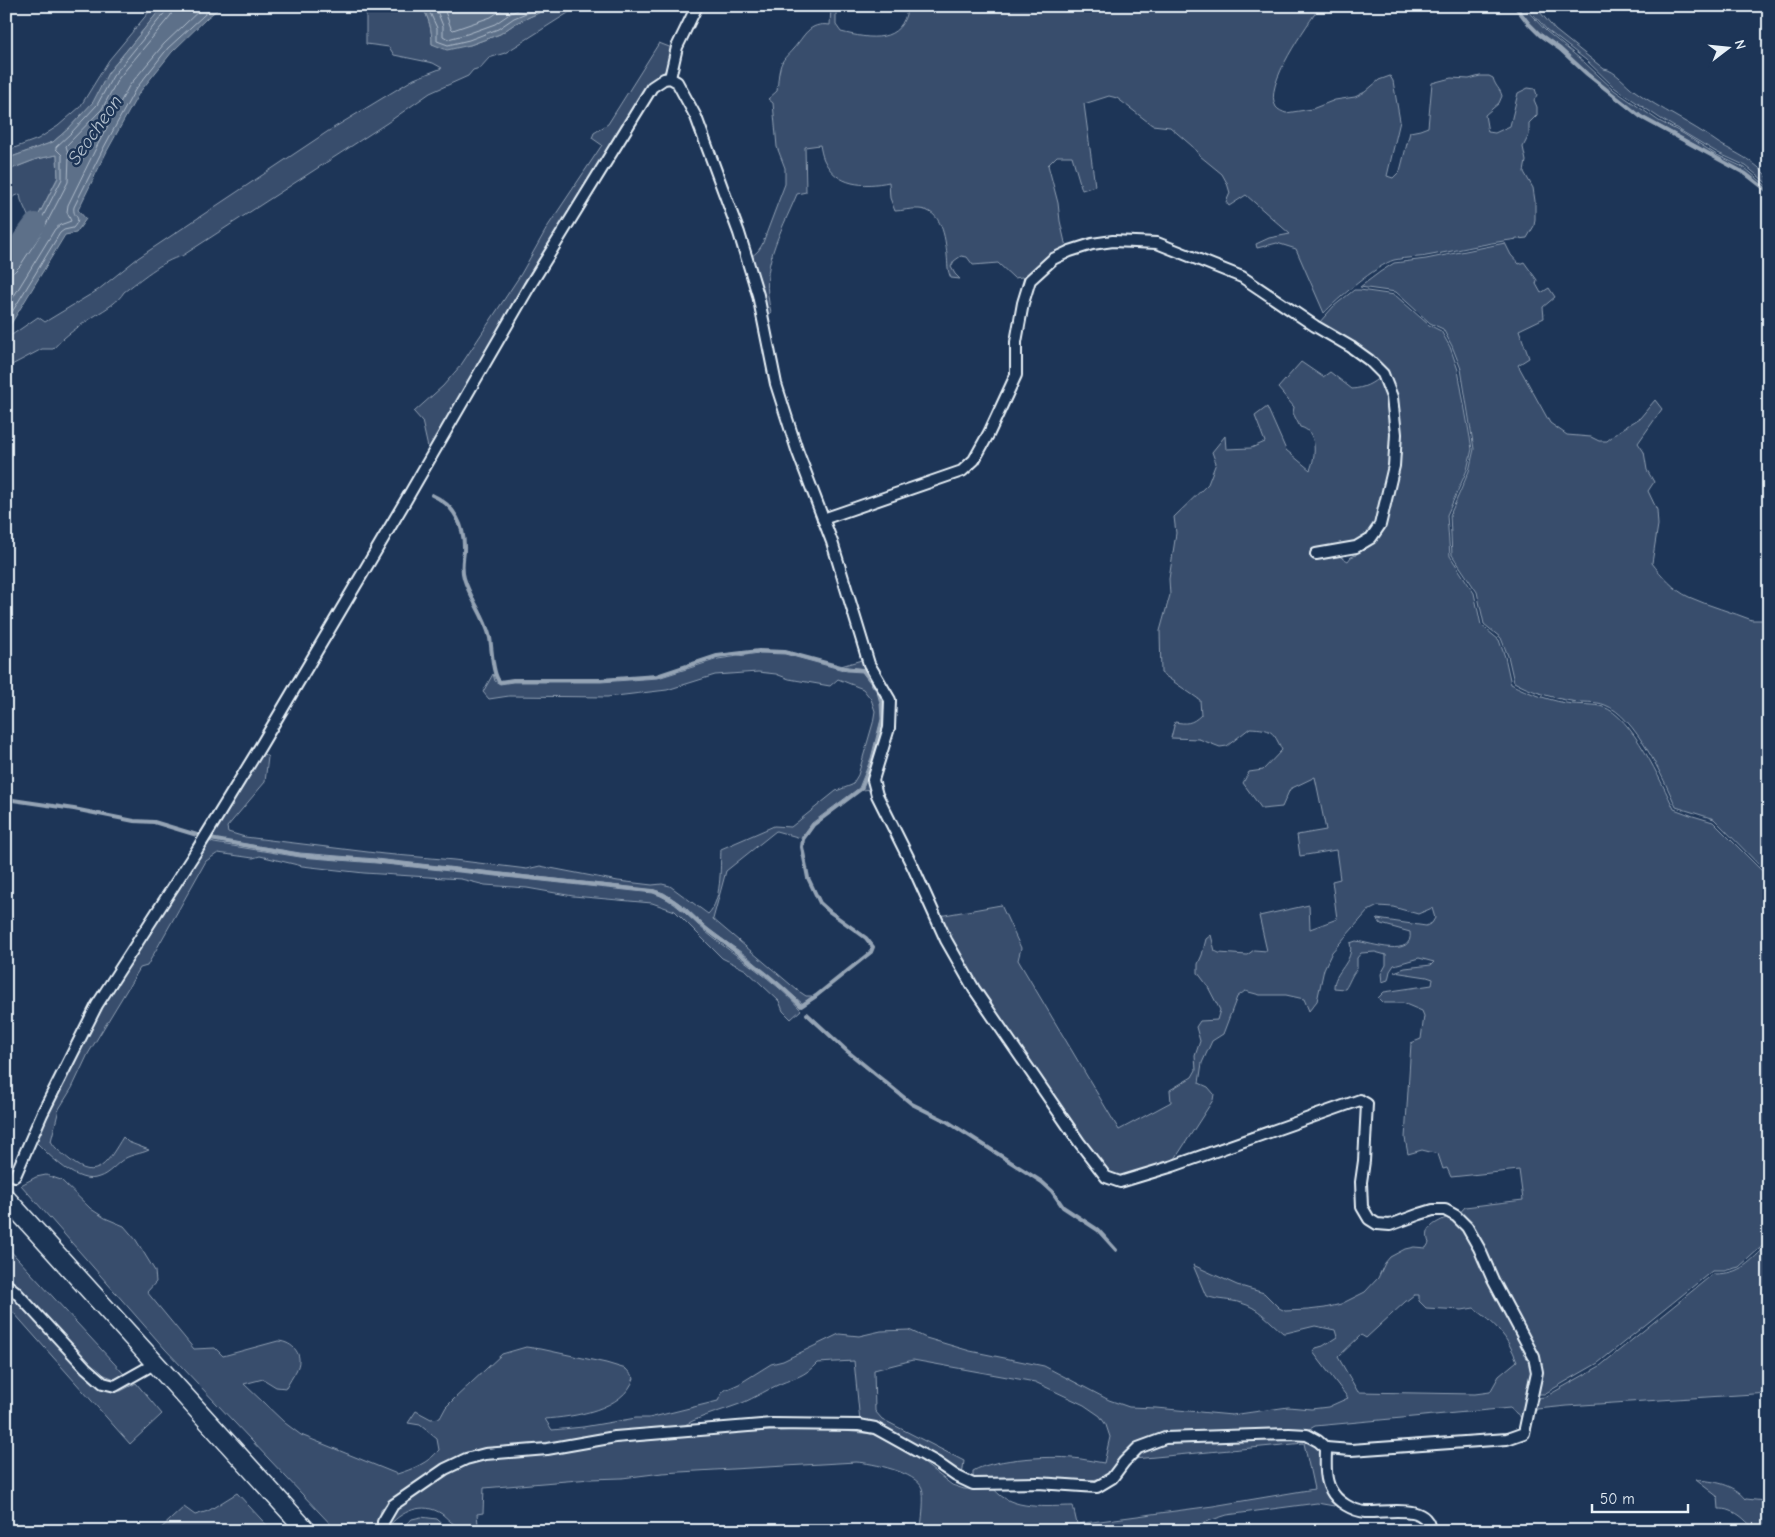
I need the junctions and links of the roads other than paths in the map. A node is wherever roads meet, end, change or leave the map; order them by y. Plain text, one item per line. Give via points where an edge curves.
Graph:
1 (697, 6) edge
2 (670, 78) junction
3 (823, 519) junction
4 (1316, 554) dead end
5 (15, 1176) tunnel mouth
6 (6, 1198) edge
7 (6, 1284) edge
8 (156, 1363) junction
9 (1326, 1448) junction
10 (307, 1531) edge
11 (383, 1531) edge
12 (1430, 1531) edge

1 - 2 street via 677,47
2 - 3 street via 677,82 696,117 739,233 758,295 776,384
2 - 5 street via 664,78 652,87 528,287 260,747 97,1005
3 - 4 street via 962,471 974,460 1016,375 1016,342 1030,280 1053,259 1092,244 1114,241 1157,243 1242,277 1351,347 1383,374 1392,397 1396,434 1394,466 1380,525 1371,538 1356,547
3 - 9 street via 862,643 890,700 889,728 873,780 877,795 946,940 974,989 1106,1177 1120,1182 1138,1177 1360,1100 1367,1104 1361,1182 1362,1207 1369,1219 1377,1224 1390,1225 1433,1210 1445,1210 1467,1227 1480,1248 1492,1280 1534,1357 1537,1372 1524,1433 1490,1442 1352,1450
6 - 8 highway
7 - 8 street via 103,1383 115,1386
8 - 10 highway
9 - 11 street via 1306,1435 1164,1438 1138,1448 1112,1478 1097,1487 1038,1483 973,1484 875,1428 859,1425 772,1424 615,1437 466,1459 393,1505 383,1522
9 - 12 street via 1330,1489 1337,1500 1364,1512 1416,1513 1430,1524

